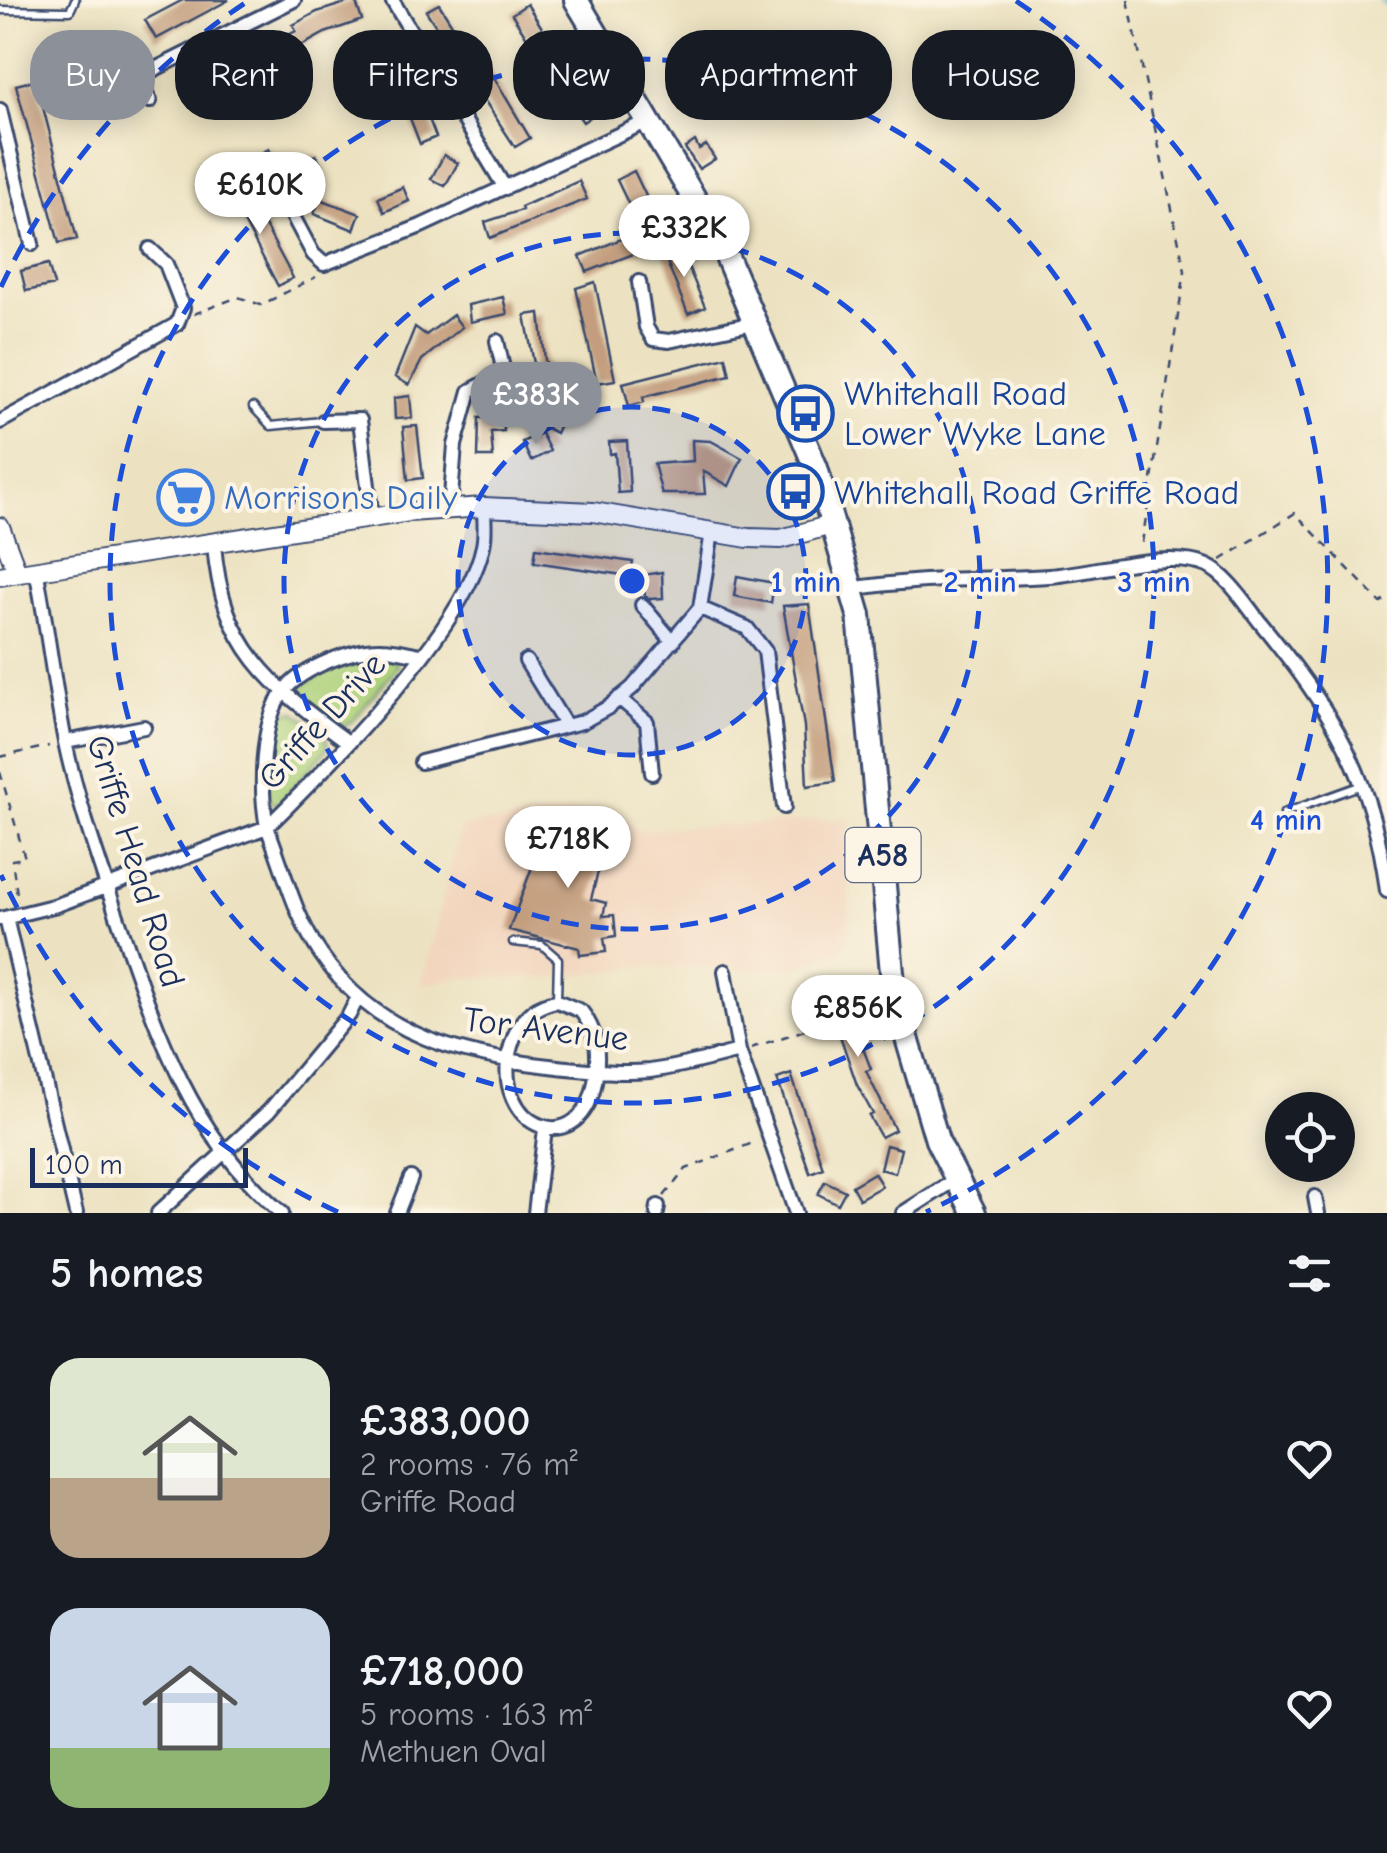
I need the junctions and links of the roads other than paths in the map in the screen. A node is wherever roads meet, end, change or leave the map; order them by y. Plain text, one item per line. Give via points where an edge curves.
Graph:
1 (75, 0) edge
2 (294, 0) edge
3 (392, 0) edge
4 (576, 0) edge
5 (0, 10) edge
6 (155, 69) edge
7 (0, 110) edge
8 (650, 120) junction
9 (505, 188) junction
10 (280, 192) dead end
11 (32, 244) dead end
12 (150, 248) dead end
13 (639, 282) dead end
14 (758, 322) junction
15 (497, 341) dead end
16 (253, 406) dead end
17 (322, 420) joint
18 (0, 422) edge
19 (484, 507) junction
20 (450, 510) junction
21 (372, 519) junction
22 (831, 525) junction
23 (0, 526) edge
24 (712, 532) junction
25 (214, 544) junction
26 (36, 569) junction
27 (8, 574) edge
28 (852, 589) junction
29 (642, 605) dead end
30 (700, 608) junction
31 (674, 642) junction
32 (420, 655) junction
33 (526, 662) dead end
34 (281, 693) junction
35 (619, 698) junction
36 (566, 726) junction
37 (144, 727) dead end
38 (65, 742) junction
39 (348, 742) junction
40 (421, 762) dead end
41 (652, 772) dead end
42 (1364, 784) junction
43 (784, 807) dead end
44 (1284, 813) dead end
45 (267, 826) junction
46 (108, 887) junction
47 (1387, 890) edge
48 (3, 918) edge
49 (513, 942) dead end
50 (725, 971) dead end
51 (357, 998) junction
52 (557, 1001) junction
53 (739, 1051) junction
54 (508, 1060) junction
55 (596, 1070) junction
56 (545, 1129) junction
57 (225, 1156) junction
58 (411, 1178) dead end
59 (956, 1179) junction
60 (1314, 1197) dead end
61 (76, 1213) edge
62 (158, 1213) edge
63 (282, 1213) edge
64 (397, 1213) edge
65 (535, 1213) edge
66 (796, 1213) edge
67 (904, 1213) edge
68 (974, 1213) edge
69 (1318, 1213) edge

1 - 5 lane via 59,14
2 - 6 street
3 - 9 street
4 - 8 highway, A58
7 - 11 street
8 - 9 street
8 - 14 highway, A58
9 - 10 street via 324,264 312,254
12 - 18 street via 166,264 183,314 178,324
13 - 14 street via 653,339
14 - 22 highway, A58 via 816,468
15 - 20 street via 504,373 470,391 455,445
16 - 17 lane via 270,426
17 - 21 street via 360,420
19 - 20 street
19 - 24 street via 593,512
19 - 32 street, Griffe Drive via 482,550 461,601
20 - 21 street
21 - 25 street
22 - 24 street via 782,538
22 - 28 highway, A58
23 - 27 street
24 - 30 street
25 - 26 street
25 - 34 street via 228,621 251,661
26 - 27 street
26 - 38 street, Griffe Head Road
28 - 42 street via 1184,559 1210,567 1317,697
28 - 59 highway, A58 via 894,994 915,1075
29 - 31 street
30 - 31 street
30 - 43 street via 747,628 764,651
31 - 35 street
32 - 34 street, Griffe Drive via 364,652 321,666
32 - 39 street, Griffe Drive
33 - 36 street
34 - 39 street
34 - 45 street, Griffe Drive via 265,748
35 - 36 street via 592,718
35 - 41 street via 647,722
36 - 40 street
37 - 38 street
38 - 46 street, Griffe Head Road
39 - 45 street, Griffe Drive
42 - 44 lane
42 - 47 street
45 - 46 street
45 - 51 street, Griffe Drive via 320,953
46 - 48 street
46 - 57 street, Griffe Head Road via 164,1046
48 - 61 street
49 - 52 lane via 542,946 558,959
50 - 53 street
51 - 54 street, Tor Avenue via 446,1048
51 - 57 street via 269,1112
52 - 54 street via 530,1011
52 - 55 street via 571,1003 590,1024 599,1046
53 - 55 street, Tor Avenue via 648,1071
53 - 66 street
54 - 55 street, Tor Avenue
54 - 56 street via 516,1108
55 - 56 street via 593,1095 570,1125
56 - 65 street
57 - 62 street
57 - 63 street, Griffe Head Road
58 - 64 street
59 - 67 street
59 - 68 highway, A58
60 - 69 street

